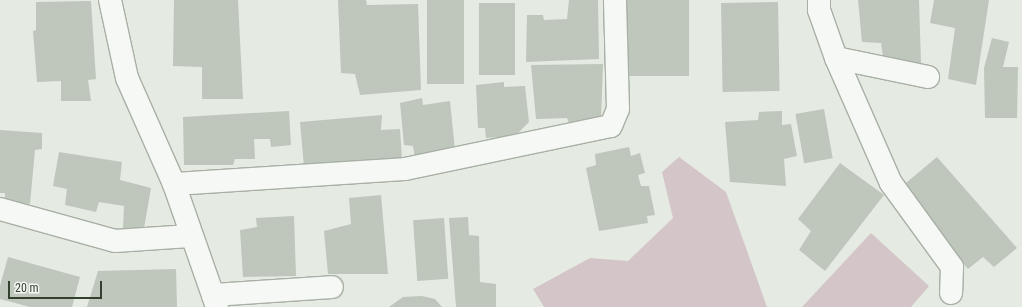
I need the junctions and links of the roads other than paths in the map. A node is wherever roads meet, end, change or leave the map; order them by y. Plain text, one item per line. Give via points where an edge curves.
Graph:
1 (110, 0) edge
2 (615, 0) edge
3 (818, 0) edge
4 (836, 58) junction
5 (928, 77) dead end
6 (174, 184) junction
7 (0, 209) edge
8 (190, 236) junction
9 (332, 287) dead end
10 (951, 293) dead end
11 (215, 301) edge

1 - 6 street via 127,78
2 - 6 street via 618,109 611,126 405,170
3 - 4 street via 819,10
4 - 5 street
4 - 10 street via 891,183 952,267
6 - 8 street
7 - 8 street via 115,240
8 - 11 street
9 - 11 street

